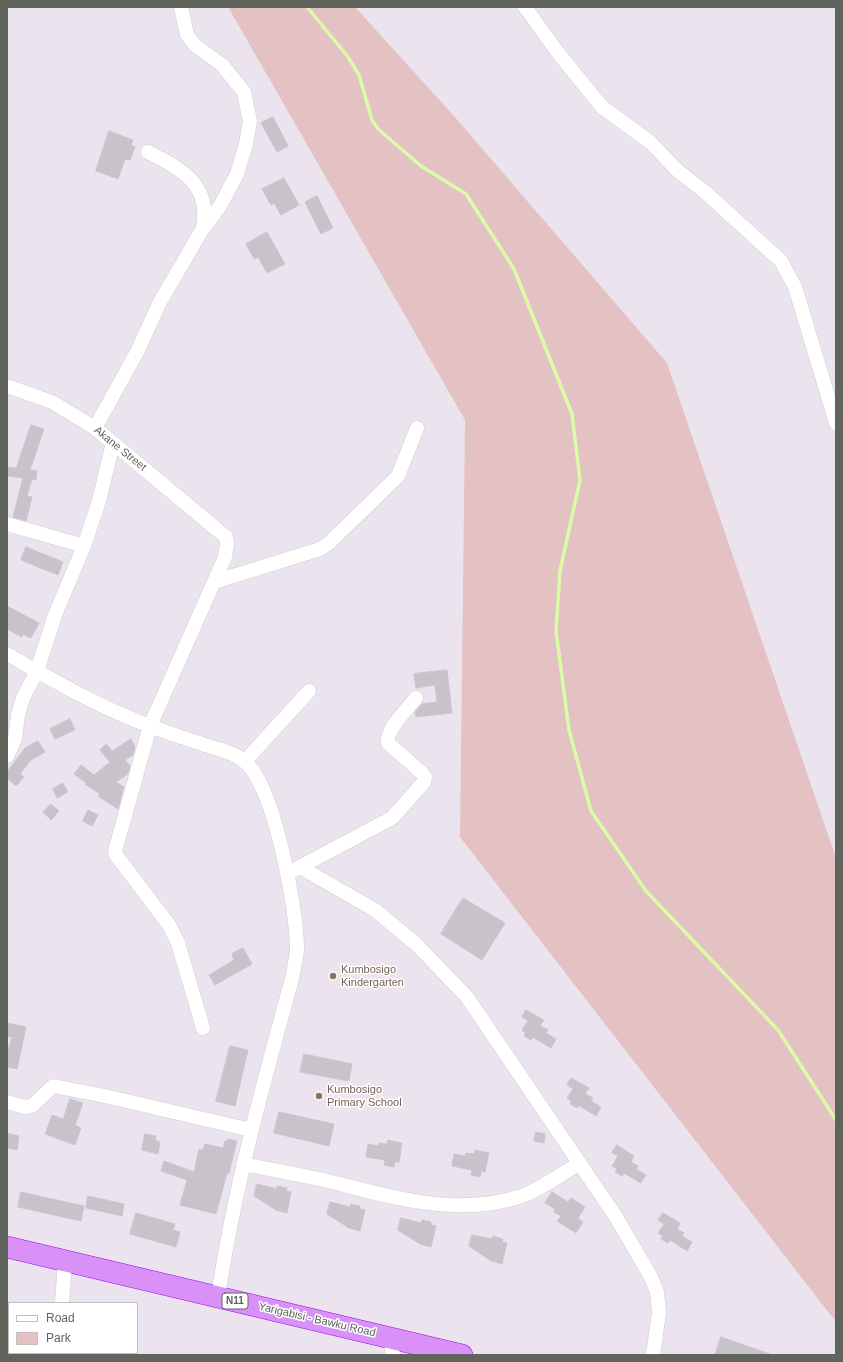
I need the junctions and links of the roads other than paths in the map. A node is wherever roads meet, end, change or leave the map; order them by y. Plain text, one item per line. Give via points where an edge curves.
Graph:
1 (181, 7) edge
2 (525, 7) edge
3 (148, 152) dead end
4 (202, 230) junction
5 (7, 386) edge
6 (836, 422) edge
7 (95, 428) junction
8 (417, 428) dead end
9 (113, 443) junction
10 (7, 524) edge
11 (84, 546) junction
12 (214, 582) junction
13 (7, 654) edge
14 (36, 671) junction
15 (309, 691) dead end
16 (416, 698) dead end
17 (150, 726) junction
18 (7, 756) edge
19 (245, 761) junction
20 (300, 867) junction
21 (287, 874) junction
22 (203, 1028) dead end
23 (7, 1102) edge
24 (252, 1130) junction
25 (580, 1163) junction
26 (243, 1164) junction
27 (7, 1246) edge
28 (64, 1260) junction
29 (218, 1297) junction
30 (62, 1302) edge
31 (392, 1346) edge
32 (462, 1355) edge
33 (653, 1355) edge

1 - 4 street via 187,35 194,45 222,65 244,92 250,121 237,174 220,206
2 - 6 street via 602,107 650,142 678,171 781,261 795,287
3 - 4 street via 189,178 202,195 206,212
4 - 7 street via 160,302 137,352
5 - 7 street, Akane Street via 52,402
7 - 9 street, Akane Street
8 - 12 street via 398,476 329,543 320,549
9 - 11 street via 99,501
9 - 12 street, Akane Street via 226,538 227,550
10 - 11 street
11 - 14 street via 55,615
12 - 17 street
13 - 14 street
14 - 17 street
14 - 18 street via 18,715 15,739
15 - 19 street
16 - 20 street via 387,738 388,743 422,773 425,777 424,782 392,818
17 - 19 street
17 - 22 street via 115,851 169,925 178,943
19 - 21 street via 256,775 268,802 280,836
20 - 21 street
20 - 25 street via 375,910 416,944 467,997
21 - 24 street via 294,909 297,949 293,975
23 - 24 street via 24,1107 32,1106 53,1086
24 - 26 street
25 - 26 street via 524,1195 486,1205 453,1206 418,1203
25 - 33 street via 639,1254 657,1292 659,1313
26 - 29 street via 226,1242
27 - 28 highway, Yarigabisi - Bawku Road / N11
28 - 29 highway, Yarigabisi - Bawku Road / N11
28 - 30 street
29 - 31 highway, Yarigabisi - Bawku Road / N11
31 - 32 highway, Yarigabisi - Bawku Road / N11

